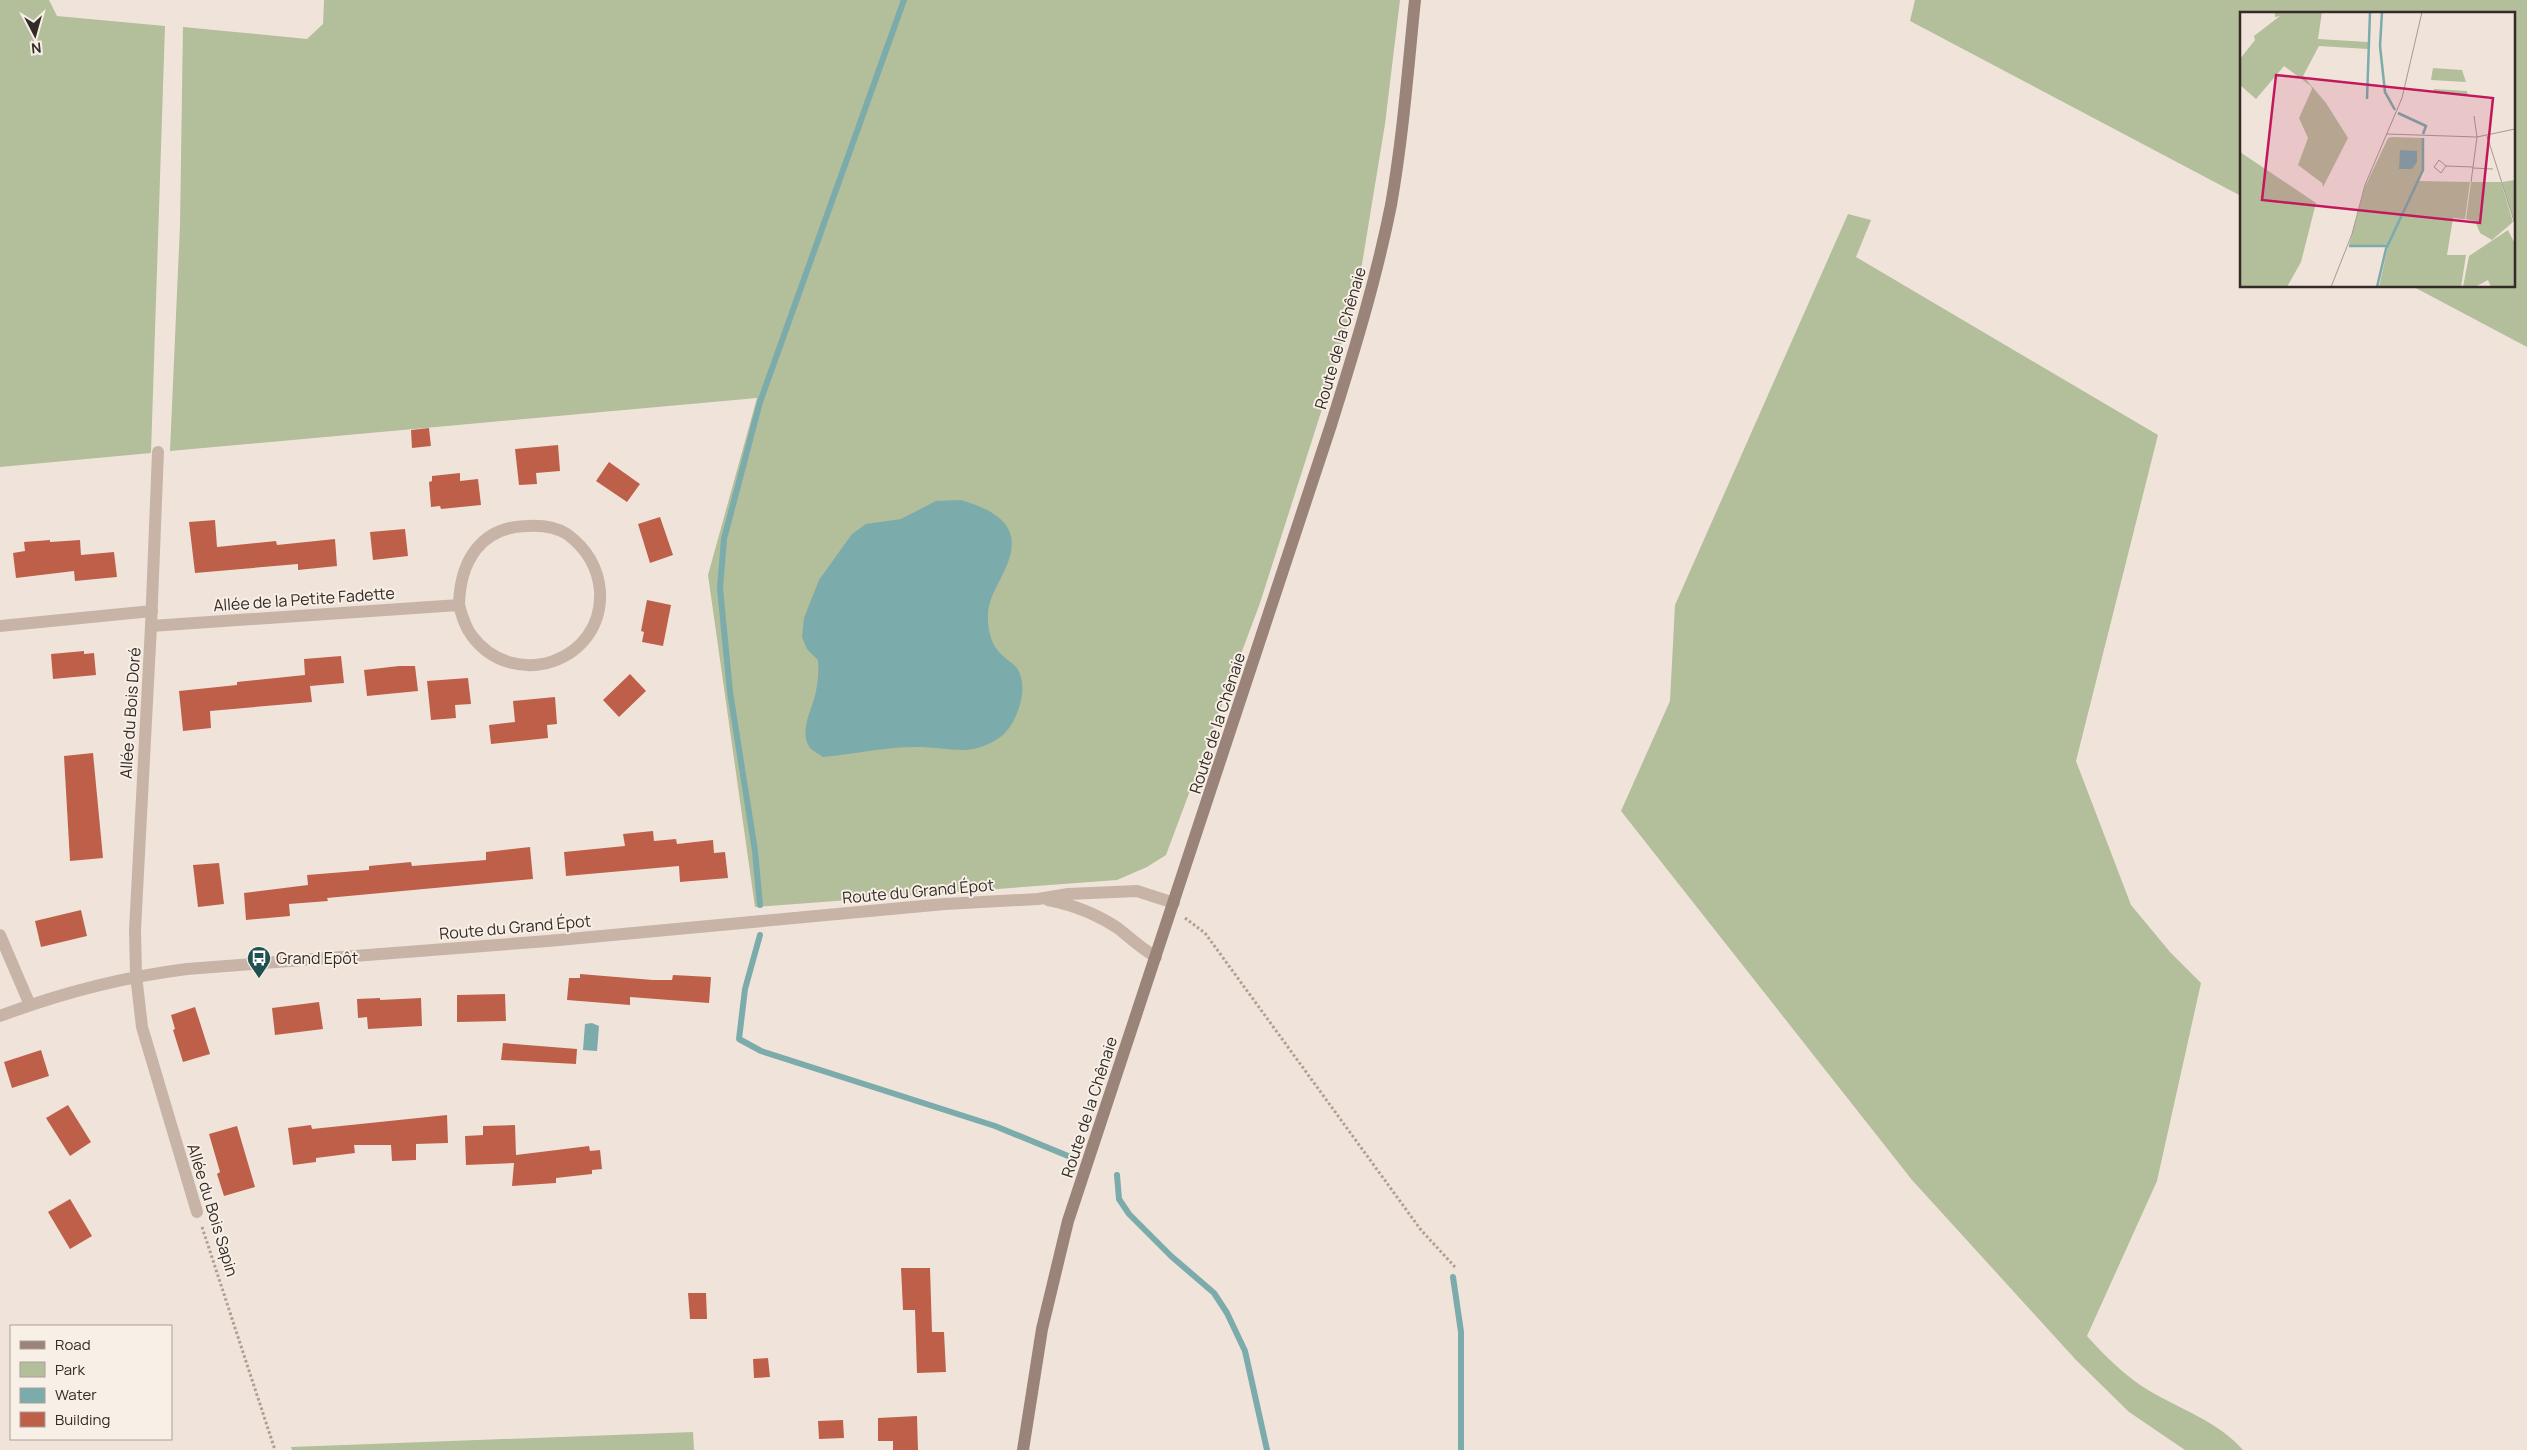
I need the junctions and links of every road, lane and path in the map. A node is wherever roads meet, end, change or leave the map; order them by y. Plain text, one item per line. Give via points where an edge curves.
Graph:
1 (1415, 0) edge
2 (158, 452) dead end
3 (459, 605) junction
4 (152, 611) junction
5 (0, 626) edge
6 (151, 626) junction
7 (1038, 899) junction
8 (1172, 908) junction
9 (0, 935) edge
10 (1156, 957) junction
11 (136, 975) junction
12 (30, 1004) junction
13 (0, 1016) edge
14 (197, 1212) joint
15 (1455, 1267) dead end
16 (275, 1450) edge
17 (1023, 1450) edge

1 - 8 main road, Route de la Chênaie via 1397,163 1370,295 1334,416
2 - 4 street, Allée du Bois Doré
3 - 3 street via 472,637 497,658 519,665 547,664 567,656 592,630 600,604 599,578 594,563 565,533 544,525 512,526 488,537 474,550 466,562 460,583
3 - 6 street, Allée de la Petite Fadette
4 - 5 street
4 - 6 street, Allée du Bois Doré
6 - 11 street, Allée du Bois Doré via 134,930
7 - 8 street, Route du Grand Épot via 1068,894 1137,891
7 - 10 street, Route du Grand Épot via 1073,905 1098,916
7 - 11 street, Route du Grand Épot via 979,901
8 - 10 main road, Route de la Chênaie
8 - 15 path via 1205,933 1421,1230
9 - 12 street
10 - 17 main road, Route de la Chênaie via 1068,1221 1042,1329
11 - 12 street, Route du Grand Épot
11 - 14 street, Allée du Bois Sapin via 142,1027
12 - 13 street, Route du Grand Épot
14 - 16 path, Allée du Bois Sapin

